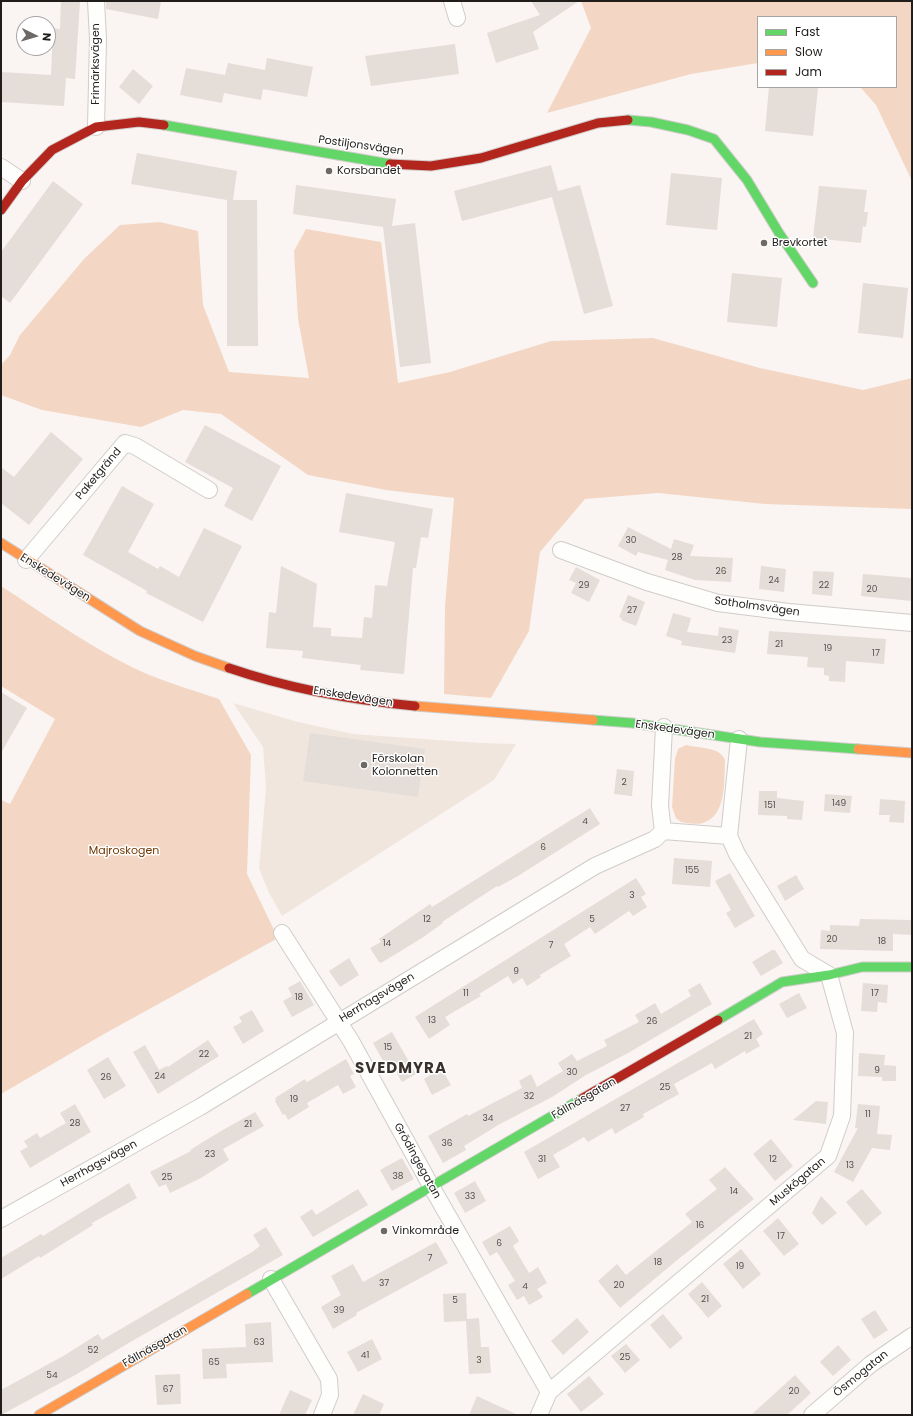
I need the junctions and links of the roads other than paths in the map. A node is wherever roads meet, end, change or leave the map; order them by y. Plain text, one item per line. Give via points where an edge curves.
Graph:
1 (96, 1) edge
2 (452, 1) edge
3 (457, 18) dead end
4 (96, 127) junction
5 (1, 167) edge
6 (22, 181) junction
7 (1, 210) edge
8 (813, 283) dead end
9 (209, 490) dead end
10 (1, 543) edge
11 (561, 550) dead end
12 (26, 560) junction
13 (912, 622) edge
14 (664, 727) junction
15 (739, 739) junction
16 (912, 754) edge
17 (663, 831) junction
18 (729, 836) junction
19 (282, 933) dead end
20 (912, 967) edge
21 (828, 975) junction
22 (337, 1022) junction
23 (431, 1186) junction
24 (1, 1219) edge
25 (271, 1279) junction
26 (912, 1336) edge
27 (549, 1392) junction
28 (38, 1415) edge
29 (322, 1415) edge
30 (539, 1415) edge
31 (813, 1415) edge

1 - 4 street, Frimärksvägen
2 - 3 street
4 - 6 street, Postiljonsvägen via 52,150
4 - 8 street, Postiljonsvägen via 140,122 380,163 431,166 482,158 598,123 626,120 688,130 714,139 747,180
5 - 6 street
6 - 7 street, Postiljonsvägen
9 - 12 street, Paketgränd via 135,446 125,443
10 - 12 street, Enskedevägen
11 - 13 street, Sotholmsvägen via 647,582 718,603 789,612
12 - 14 street, Enskedevägen via 140,631 166,643 250,675 316,693 384,703
14 - 15 street, Enskedevägen
14 - 17 street via 660,806
15 - 16 street, Enskedevägen
15 - 18 street
17 - 18 street
17 - 22 street, Herrhagsvägen via 654,839 595,866
18 - 21 street via 737,854 802,959
19 - 22 street, Grödingegatan
20 - 21 street, Fållnäsgatan via 862,966
21 - 23 street, Fållnäsgatan via 782,982
21 - 27 street, Muskögatan via 845,1033 842,1116 828,1156
22 - 23 street, Grödingegatan via 351,1041
22 - 24 street, Herrhagsvägen via 200,1107
23 - 25 street, Fållnäsgatan
23 - 27 street, Grödingegatan
25 - 28 street, Fållnäsgatan
25 - 29 street via 329,1379 330,1396
26 - 31 street, Ösmogatan via 871,1364
27 - 30 street, Muskögatan

